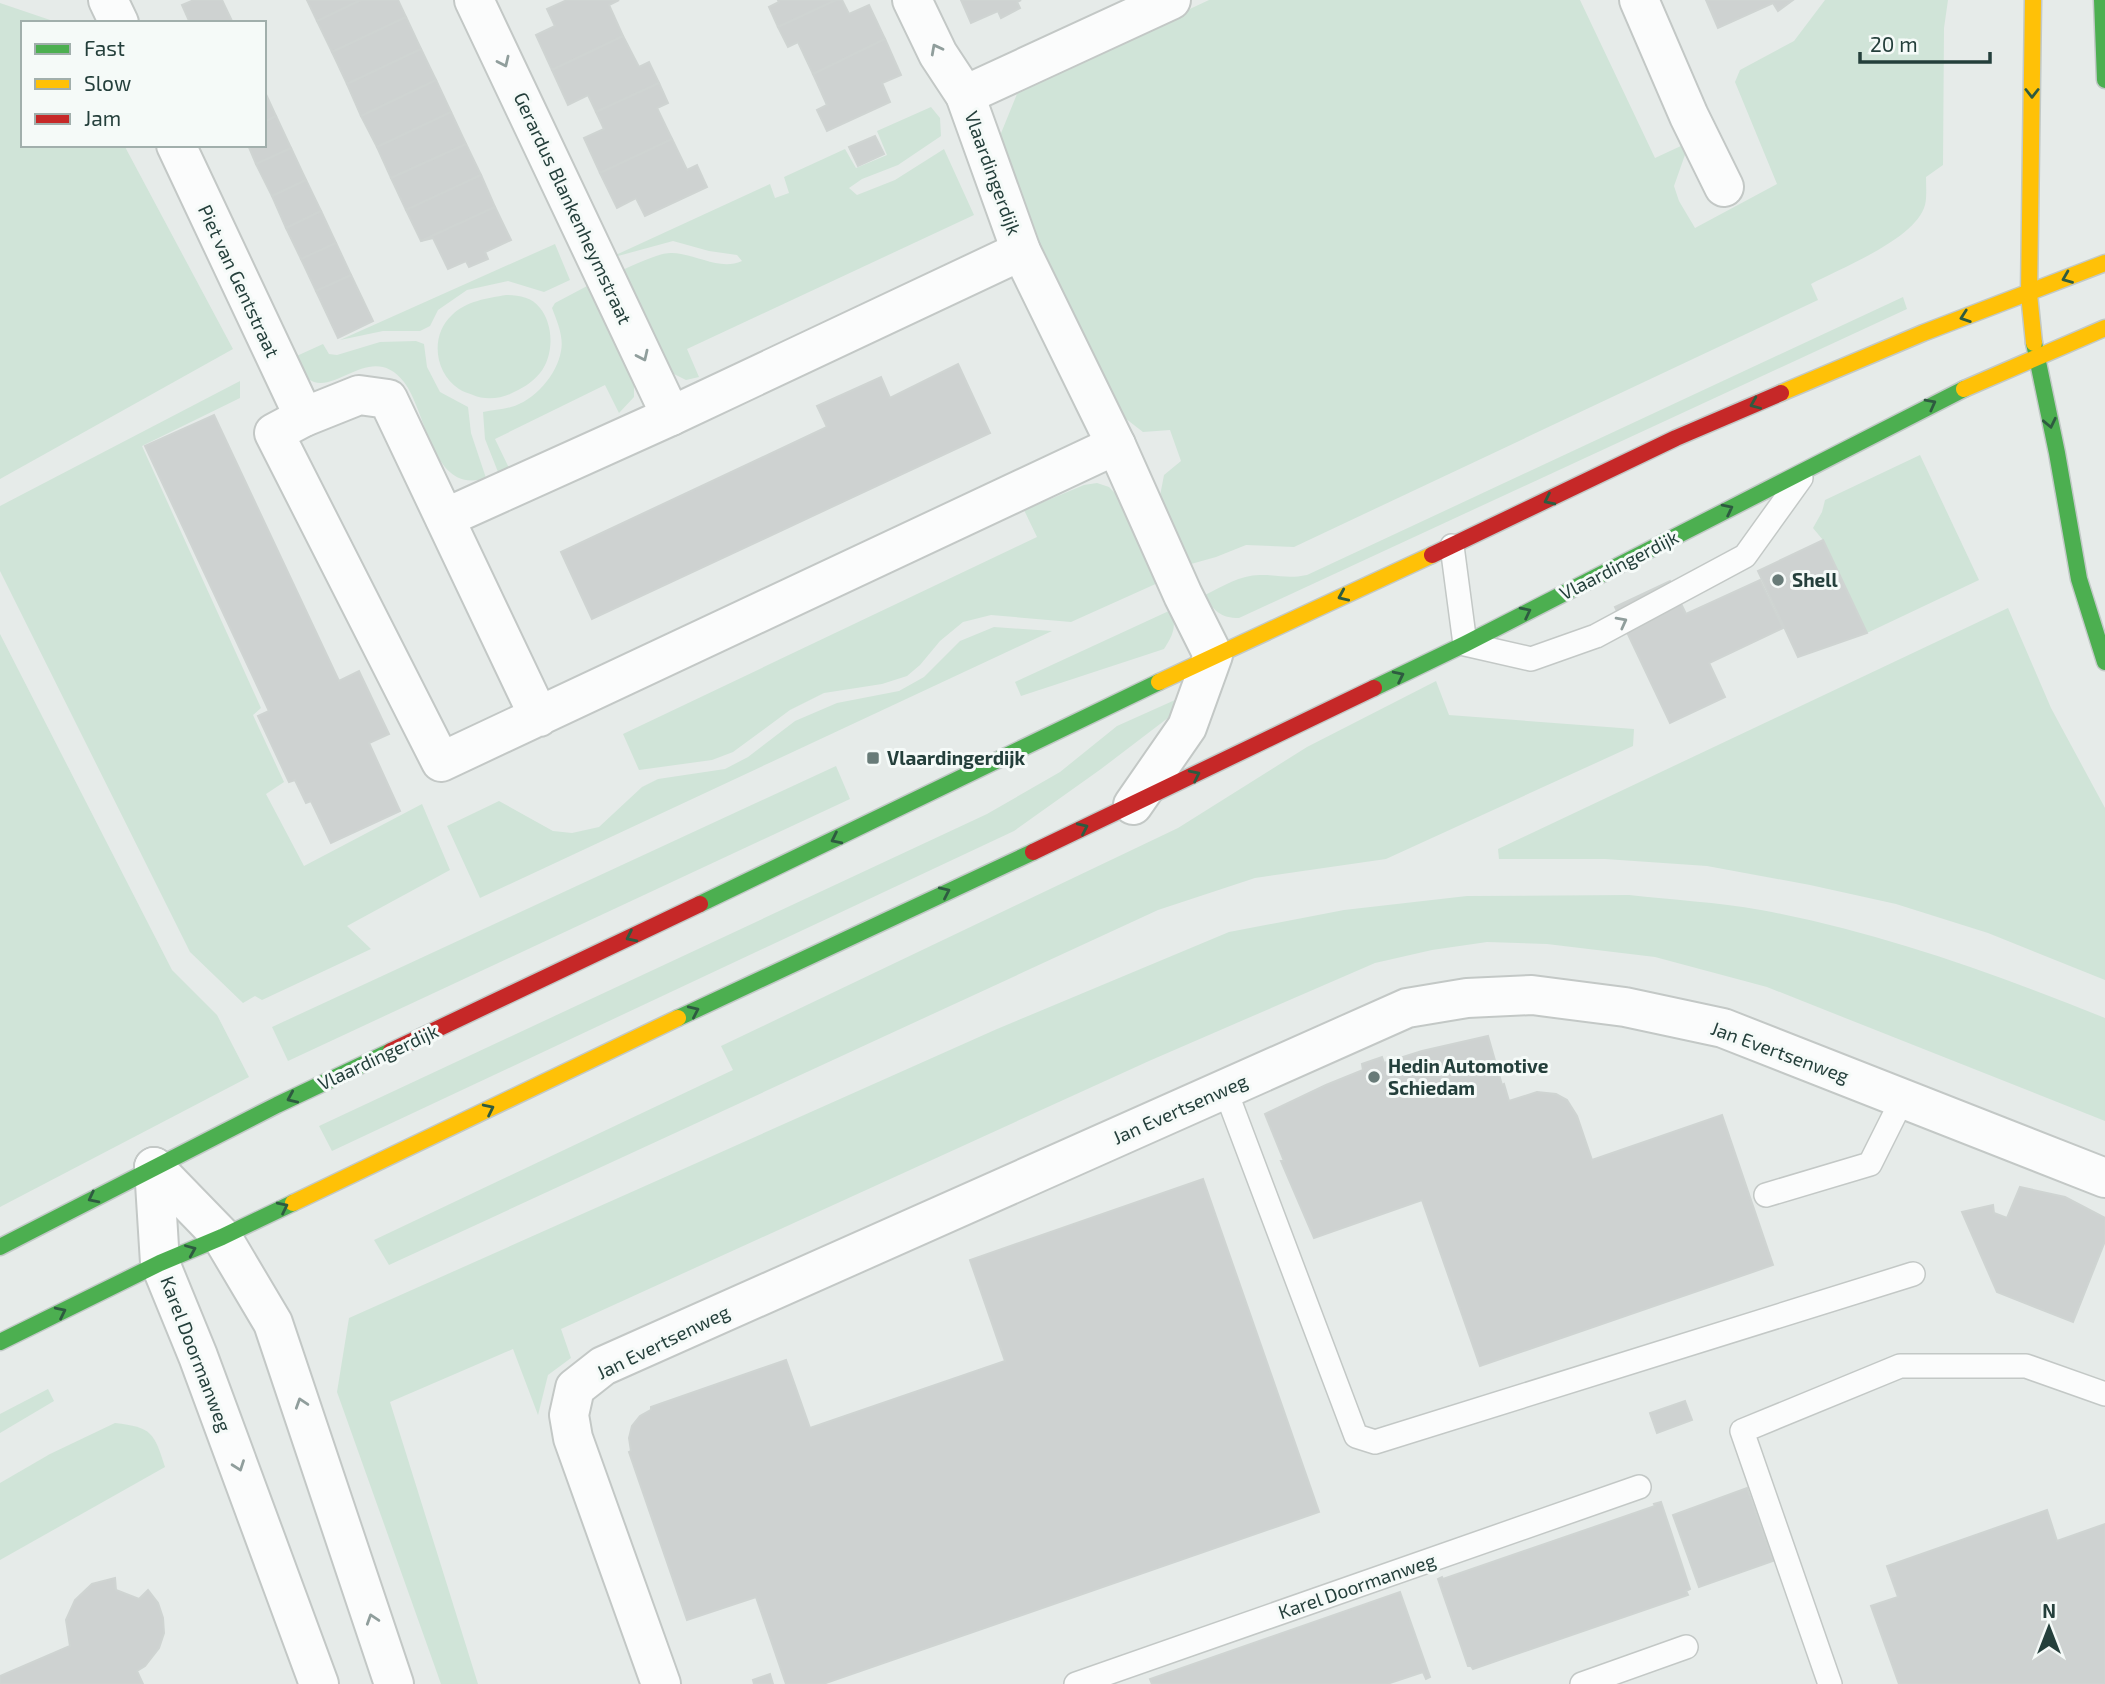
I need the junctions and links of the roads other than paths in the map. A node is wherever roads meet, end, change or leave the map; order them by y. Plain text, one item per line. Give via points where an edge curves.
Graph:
1 (108, 0) edge
2 (474, 0) edge
3 (912, 0) edge
4 (1171, 0) edge
5 (1639, 0) edge
6 (2033, 0) edge
7 (2102, 0) edge
8 (118, 21) edge
9 (2105, 80) edge
10 (965, 95) junction
11 (177, 147) edge
12 (1724, 187) dead end
13 (1021, 251) junction
14 (2105, 263) edge
15 (2029, 294) junction
16 (2105, 328) edge
17 (2036, 356) junction
18 (671, 415) junction
19 (304, 417) junction
20 (1116, 445) junction
21 (1809, 467) junction
22 (445, 518) junction
23 (1452, 546) junction
24 (1465, 643) junction
25 (1213, 655) junction
26 (2105, 662) edge
27 (539, 717) junction
28 (1133, 805) junction
29 (1224, 1089) junction
30 (1903, 1098) junction
31 (154, 1167) junction
32 (2105, 1178) edge
33 (1766, 1195) dead end
34 (222, 1237) junction
35 (0, 1247) edge
36 (160, 1263) junction
37 (1913, 1274) dead end
38 (0, 1342) edge
39 (2105, 1394) edge
40 (1639, 1487) dead end
41 (1686, 1647) dead end
42 (319, 1684) edge
43 (394, 1684) edge
44 (661, 1684) edge
45 (1076, 1684) edge
46 (1582, 1684) edge
47 (1830, 1684) edge

1 - 8 street
2 -> 18 street, Gerardus Blankenheymstraat
10 -> 3 street, Vlaardingerdijk via 938,54
4 - 10 street
5 - 12 street
6 -> 15 main road
7 - 9 main road
10 - 13 street, Vlaardingerdijk
11 - 19 street, Piet van Gentstraat
13 - 18 street, Vlaardingerdijk
13 - 20 street, Vlaardingerdijk
14 -> 15 main road, Vlaardingerdijk
15 - 17 main road
15 -> 23 main road, Vlaardingerdijk via 1934,328 1676,438
16 - 17 main road, Vlaardingerdijk
21 -> 17 main road, Vlaardingerdijk
17 -> 26 main road via 2079,579
18 - 22 street, Vlaardingerdijk
19 - 22 street via 359,395 388,399
19 - 27 street via 274,433 441,762
20 - 25 street, Vlaardingerdijk
20 - 27 street
24 -> 21 main road, Vlaardingerdijk
24 -> 21 lane via 1531,659 1596,636 1745,556
22 - 27 street
23 - 24 lane
23 -> 25 main road, Vlaardingerdijk
28 -> 24 main road, Vlaardingerdijk
25 - 28 street via 1187,727
25 -> 31 main road, Vlaardingerdijk
34 -> 28 main road, Vlaardingerdijk
29 - 30 street, Jan Evertsenweg via 1406,1007 1532,995 1625,1007 1723,1028
29 - 37 lane via 1356,1436 1375,1442
29 - 44 street, Jan Evertsenweg via 603,1367 575,1388 569,1415 573,1438
30 - 32 street, Jan Evertsenweg
30 - 33 lane via 1870,1164
31 - 34 street
31 -> 35 main road, Vlaardingerdijk
31 - 36 street, Karel Doormanweg
36 -> 34 main road, Vlaardingerdijk
43 -> 34 street via 273,1323
38 -> 36 main road, Vlaardingerdijk
36 -> 42 street, Karel Doormanweg
39 - 47 lane via 2026,1367 1900,1367 1742,1430
40 - 45 lane, Karel Doormanweg
41 - 46 lane

